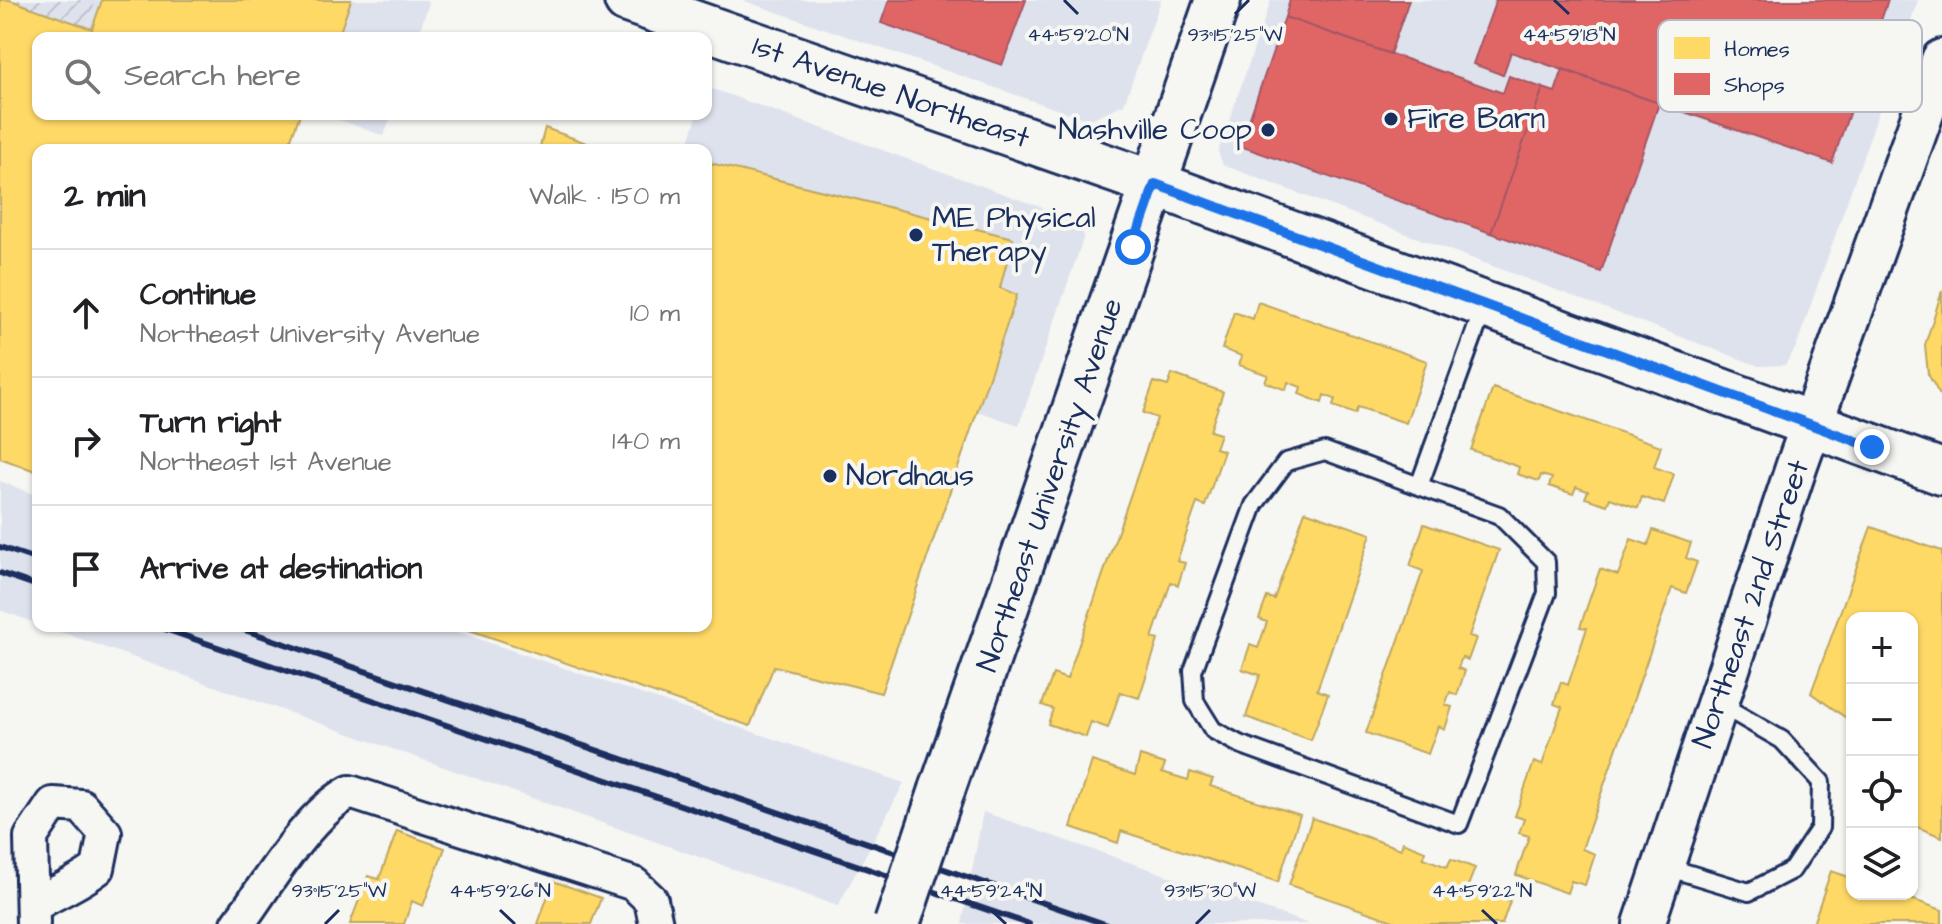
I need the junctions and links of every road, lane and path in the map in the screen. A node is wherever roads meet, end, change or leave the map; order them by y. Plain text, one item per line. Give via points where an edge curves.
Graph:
1 (627, 0) edge
2 (1218, 0) edge
3 (1942, 60) edge
4 (1155, 184) junction
5 (1485, 306) junction
6 (1812, 426) junction
7 (1942, 472) edge
8 (1419, 486) junction
9 (1718, 703) junction
10 (1663, 866) junction
11 (238, 924) edge
12 (656, 924) edge
13 (897, 924) edge
14 (1644, 924) edge

1 - 4 main road, 1st Avenue Northeast
2 - 4 main road, Northeast University Avenue
3 - 6 street, Northeast 2nd Street
4 - 5 main road, 1st Avenue Northeast
4 - 13 main road, Northeast University Avenue, bridge
5 - 6 main road, 1st Avenue Northeast
5 - 8 lane
6 - 7 main road, 1st Avenue Northeast
6 - 9 street, Northeast 2nd Street
8 - 8 lane via 1325,451 1286,462 1254,505 1193,671 1195,701 1213,730 1239,744 1459,824 1547,593 1546,562 1499,515
9 - 10 street, Northeast 2nd Street
9 - 10 lane via 1782,740 1821,782 1820,828 1792,870 1749,892
10 - 14 street, Northeast 2nd Street
11 - 12 street via 313,822 350,792 634,884 651,900

